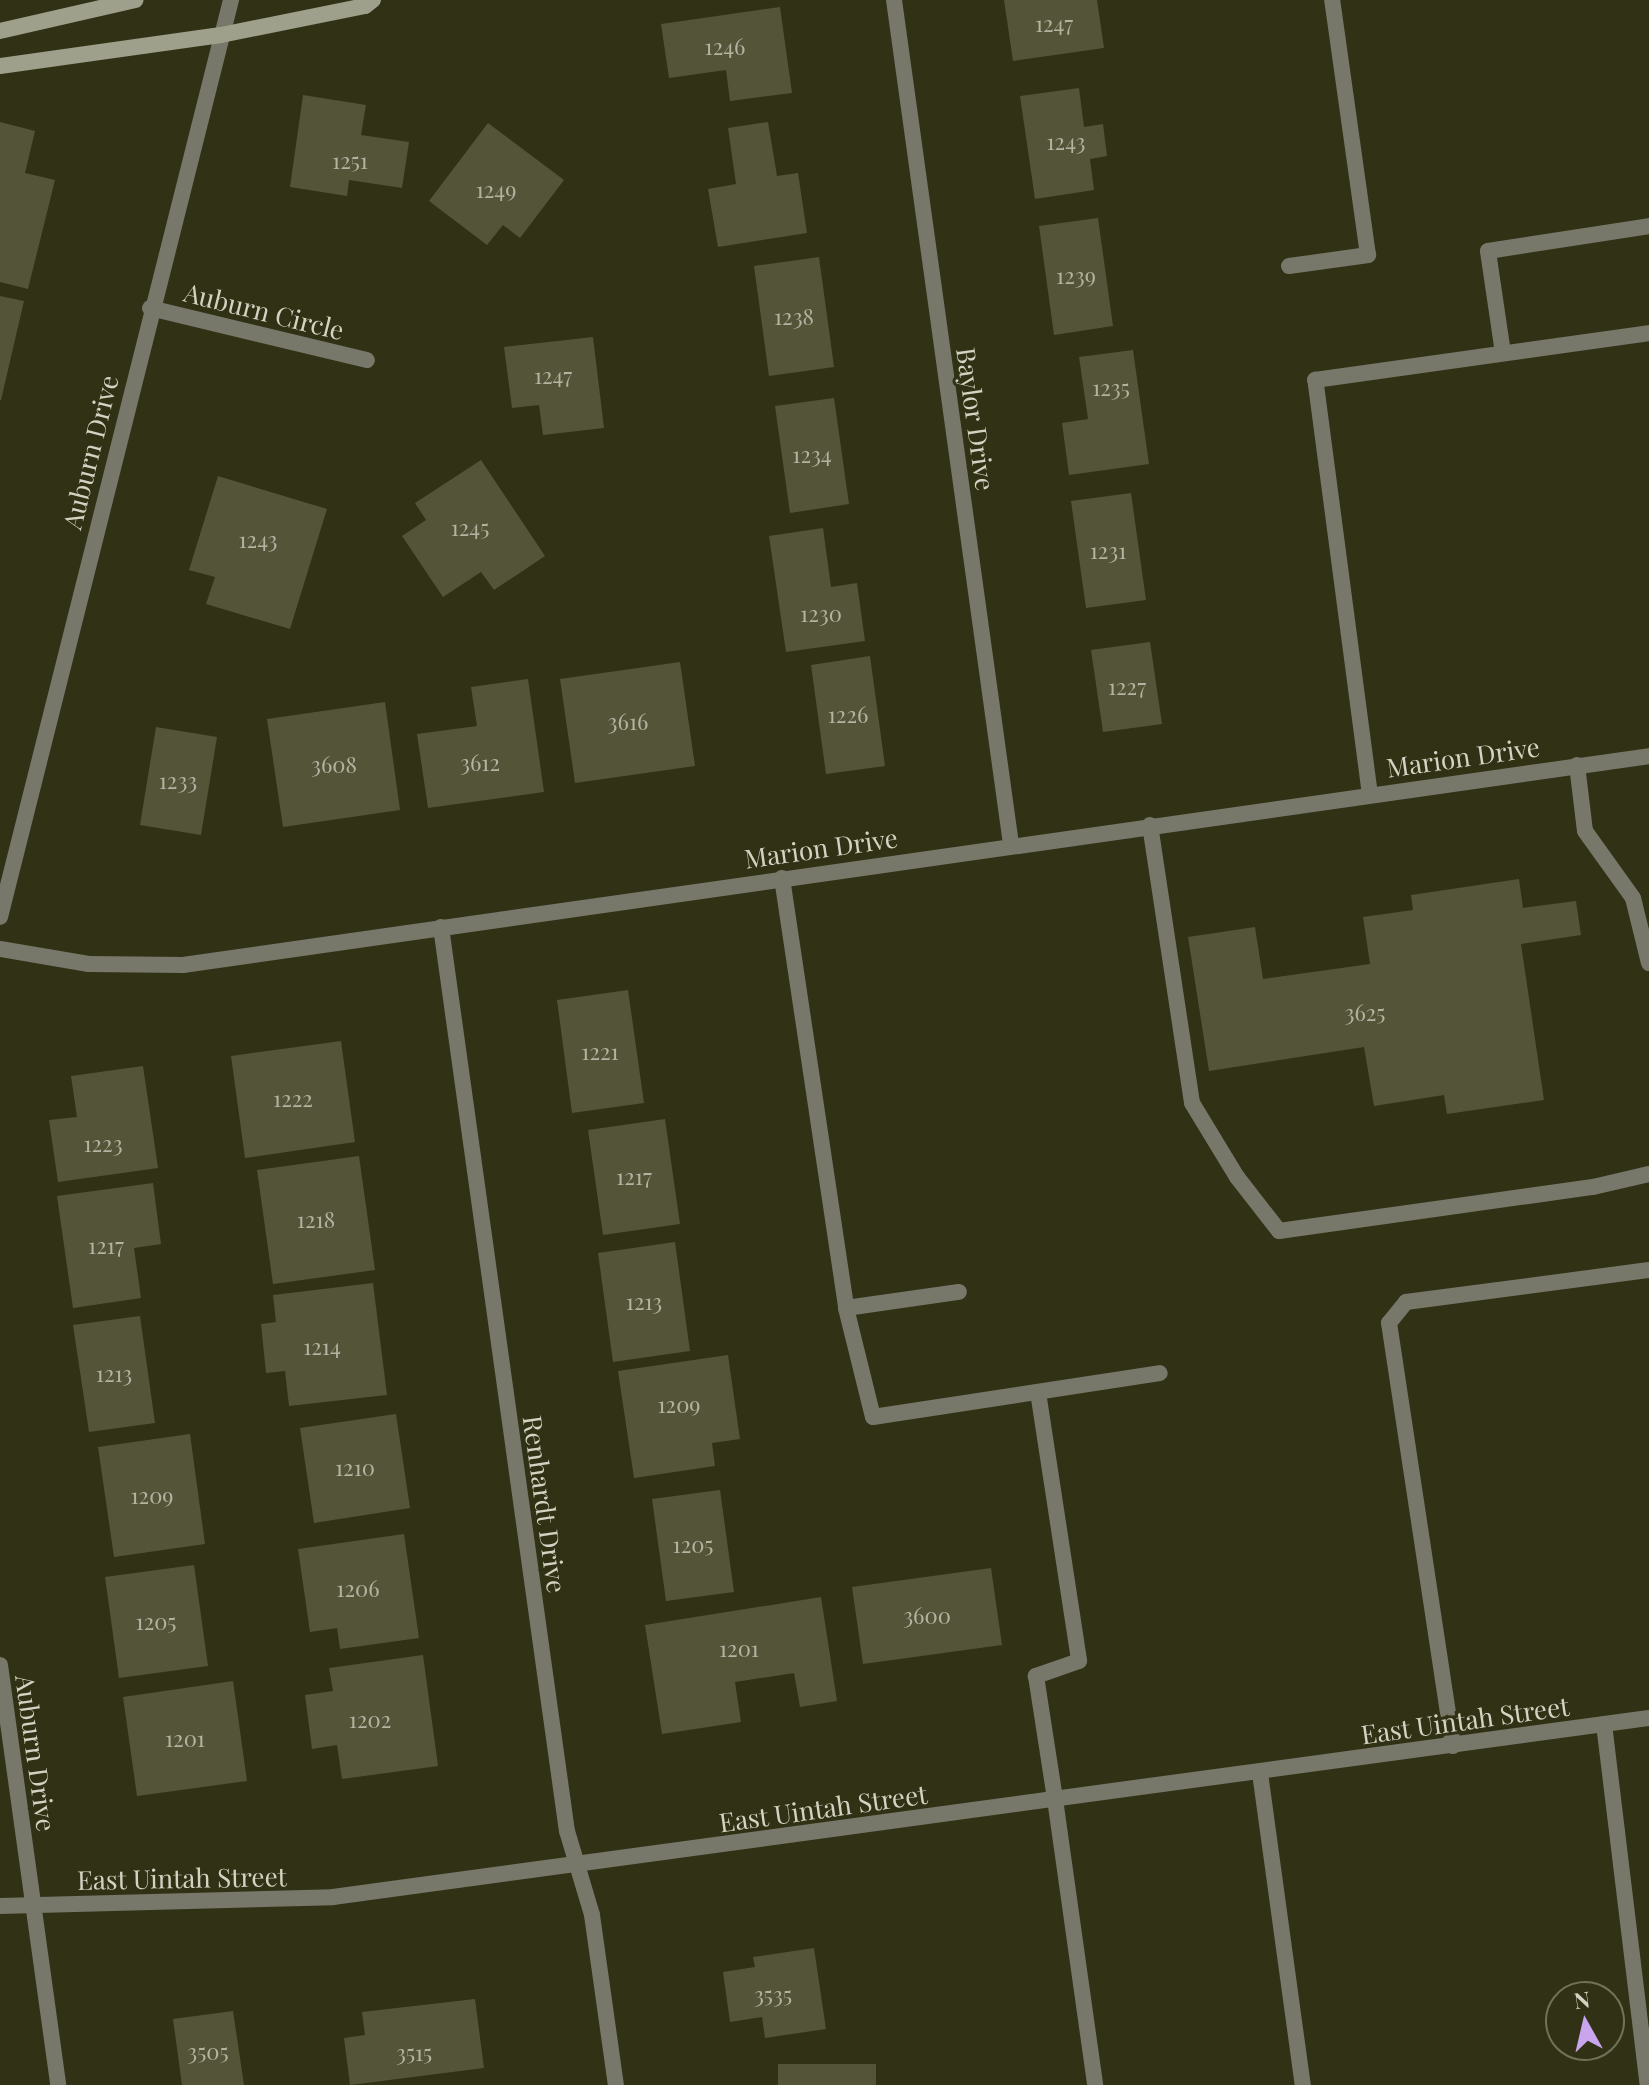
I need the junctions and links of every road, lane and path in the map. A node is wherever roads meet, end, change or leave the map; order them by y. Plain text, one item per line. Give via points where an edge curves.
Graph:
1 (135, 0) edge
2 (231, 0) edge
3 (373, 0) edge
4 (894, 0) edge
5 (1332, 0) edge
6 (0, 31) edge
7 (221, 35) junction
8 (0, 66) edge
9 (1649, 226) edge
10 (1289, 266) dead end
11 (150, 308) junction
12 (1649, 333) edge
13 (1503, 353) junction
14 (367, 360) dead end
15 (1649, 756) edge
16 (1577, 765) junction
17 (1370, 795) junction
18 (1150, 825) junction
19 (1011, 844) junction
20 (782, 878) junction
21 (0, 917) edge
22 (441, 927) junction
23 (0, 949) edge
24 (1649, 963) edge
25 (1649, 1174) edge
26 (1649, 1270) edge
27 (959, 1292) dead end
28 (846, 1308) junction
29 (1160, 1373) dead end
30 (1038, 1392) junction
31 (0, 1665) edge
32 (1649, 1719) edge
33 (1604, 1724) junction
34 (1453, 1746) junction
35 (1260, 1773) junction
36 (1055, 1799) junction
37 (579, 1868) junction
38 (0, 1906) edge
39 (32, 1906) junction
40 (58, 2085) edge
41 (616, 2085) edge
42 (1095, 2085) edge
43 (1303, 2085) edge
44 (1648, 2085) edge

1 - 6 street
2 - 7 street, Auburn Drive
3 - 7 street via 365,6
4 - 19 street, Baylor Drive
5 - 10 street via 1368,255
7 - 8 street
7 - 11 street, Auburn Drive
9 - 13 street via 1488,251
11 - 14 street, Auburn Circle
11 - 21 street, Auburn Drive
12 - 13 street
13 - 17 street via 1315,380
15 - 16 street, Marion Drive
16 - 17 street, Marion Drive
16 - 24 street via 1585,831 1633,898
17 - 18 street, Marion Drive
18 - 19 street, Marion Drive
18 - 25 street via 1192,1103 1237,1177 1279,1231 1593,1187
19 - 20 street, Marion Drive
20 - 22 street, Marion Drive
20 - 28 street
22 - 23 street, Marion Drive via 183,965 89,964
22 - 37 street, Renhardt Drive via 567,1831
26 - 34 street via 1406,1302 1389,1323
27 - 28 street
28 - 30 street via 873,1417
29 - 30 street
30 - 36 street via 1079,1661 1036,1676
31 - 39 street, Auburn Drive
32 - 33 street, East Uintah Street
33 - 34 street, East Uintah Street
33 - 44 street
34 - 35 street, East Uintah Street
35 - 36 street, East Uintah Street
35 - 43 street
36 - 37 street, East Uintah Street
36 - 42 street
37 - 39 street, East Uintah Street via 321,1898
37 - 41 street, Renhardt Drive via 592,1915
38 - 39 street, East Uintah Street
39 - 40 street, Auburn Drive

